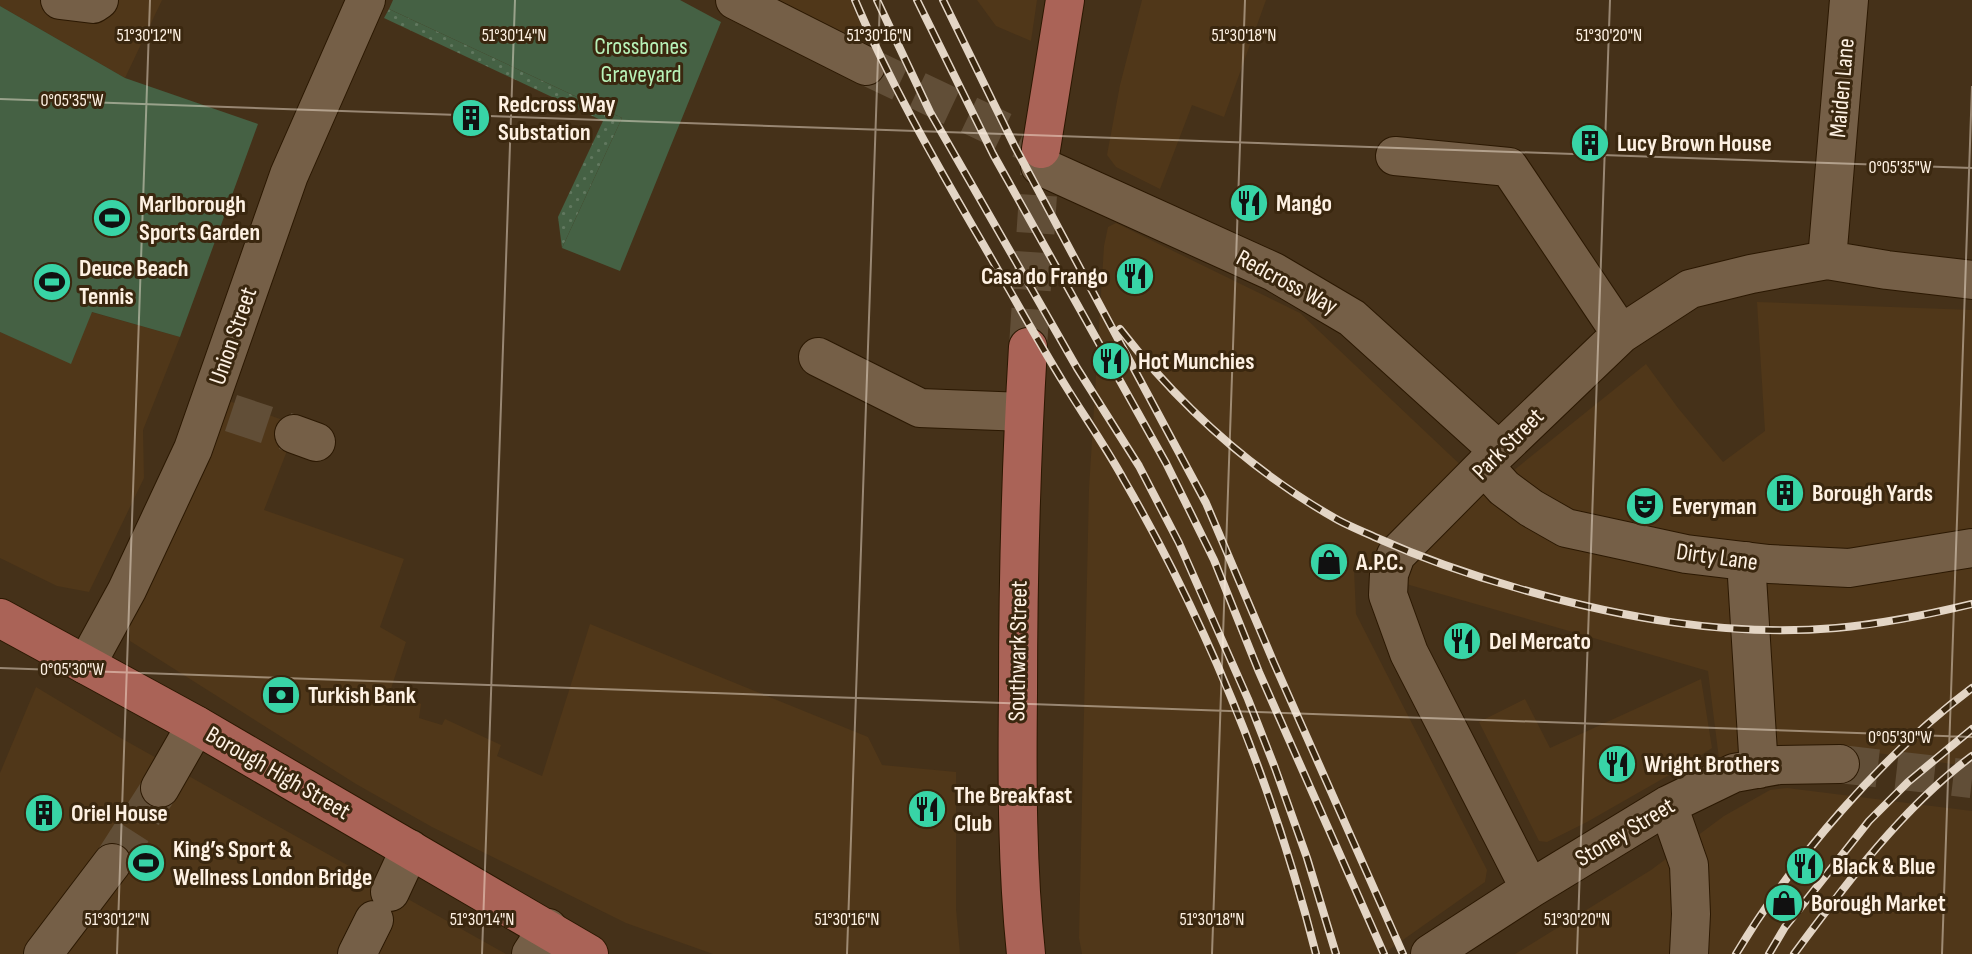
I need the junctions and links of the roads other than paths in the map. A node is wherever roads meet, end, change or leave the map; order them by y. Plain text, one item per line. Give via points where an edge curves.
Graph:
1 (60, 0) edge
2 (99, 0) edge
3 (366, 0) edge
4 (735, 0) edge
5 (1065, 0) edge
6 (1849, 0) edge
7 (866, 66) tunnel mouth
8 (1395, 156) dead end
9 (1041, 158) joint
10 (1826, 260) junction
11 (1972, 280) edge
12 (1621, 334) junction
13 (1028, 347) tunnel mouth
14 (818, 357) dead end
15 (1024, 412) junction
16 (1492, 458) junction
17 (1972, 548) edge
18 (1746, 561) junction
19 (0, 618) edge
20 (86, 666) junction
21 (196, 725) junction
22 (1840, 764) tunnel mouth
23 (1759, 769) junction
24 (160, 788) tunnel mouth
25 (1668, 805) junction
26 (410, 849) junction
27 (112, 863) tunnel mouth
28 (1530, 889) junction
29 (540, 941) edge
30 (43, 954) edge
31 (357, 954) edge
32 (589, 954) edge
33 (1026, 954) edge
34 (1430, 954) edge
35 (1689, 954) edge

1 - 2 street via 93,4
3 - 20 street, Union Street via 289,175 220,409 193,449 141,563
4 - 7 street
5 - 9 main road
6 - 10 street, Maiden Lane
8 - 12 street via 1508,167
9 - 16 street, Redcross Way via 1274,271 1352,318
10 - 11 street, Park Street
10 - 12 street, Park Street via 1690,289
12 - 16 street, Park Street
13 - 15 main road, Southwark Street
14 - 15 street via 920,408
15 - 33 main road, Southwark Street via 1017,758
16 - 18 street, Dirty Lane via 1504,488 1566,528 1686,554
16 - 28 street, Park Street via 1396,555 1388,574 1388,595 1409,653
17 - 18 street, Dirty Lane via 1849,568
18 - 23 street
19 - 20 main road, Borough High Street
20 - 21 main road, Borough High Street
21 - 24 street
21 - 26 main road, Borough High Street
22 - 23 street, Stoney Street
23 - 25 street, Stoney Street via 1734,773
25 - 28 street, Stoney Street
25 - 35 street via 1689,865
26 - 29 main road, Borough High Street
26 - 31 street
27 - 30 street
28 - 34 street, Stoney Street
29 - 32 main road, Borough High Street

